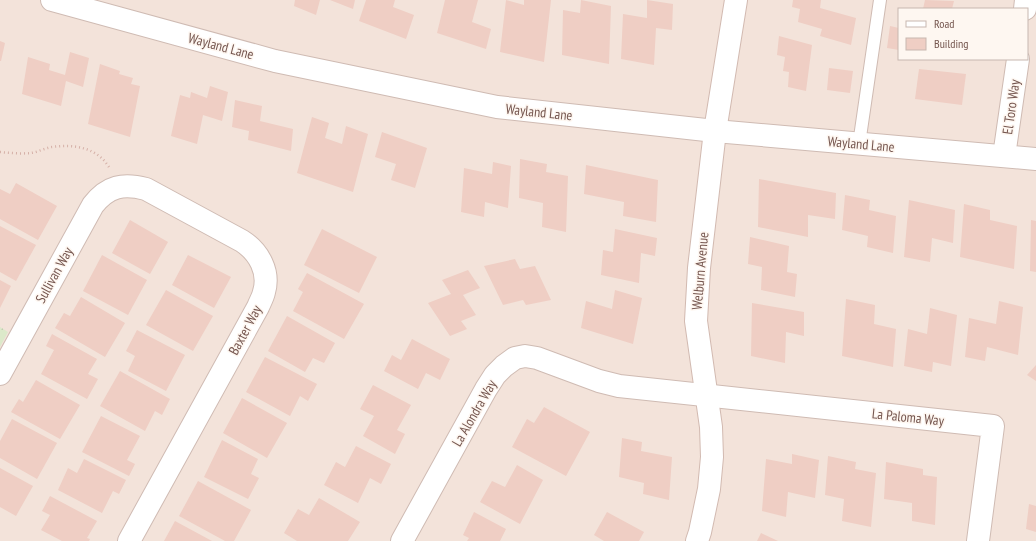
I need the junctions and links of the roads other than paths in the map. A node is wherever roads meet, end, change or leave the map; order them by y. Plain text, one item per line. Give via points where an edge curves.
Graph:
1 (52, 0) edge
2 (736, 0) edge
3 (880, 0) edge
4 (1018, 60) edge
5 (715, 131) junction
6 (860, 144) junction
7 (1004, 156) junction
8 (1036, 159) edge
9 (116, 179) joint
10 (0, 374) edge
11 (707, 396) junction
12 (129, 541) edge
13 (402, 541) edge
14 (697, 541) edge
15 (978, 541) edge

1 - 5 street, Wayland Lane via 274,61 497,107
2 - 5 street, Welburn Avenue
3 - 6 lane
4 - 7 street, El Toro Way
5 - 6 street, Wayland Lane
5 - 11 street, Welburn Avenue via 699,268 696,321
6 - 7 street, Wayland Lane
7 - 8 street, Wayland Lane
9 - 10 street, Sullivan Way via 93,205
9 - 12 street, Baxter Way via 146,189 242,241 255,251 262,261 266,278 258,306
11 - 13 street, La Alondra Way via 619,386 537,358 515,358 495,375 486,389
11 - 14 street, Welburn Avenue via 712,457 709,489
11 - 15 street, La Paloma Way via 993,426

